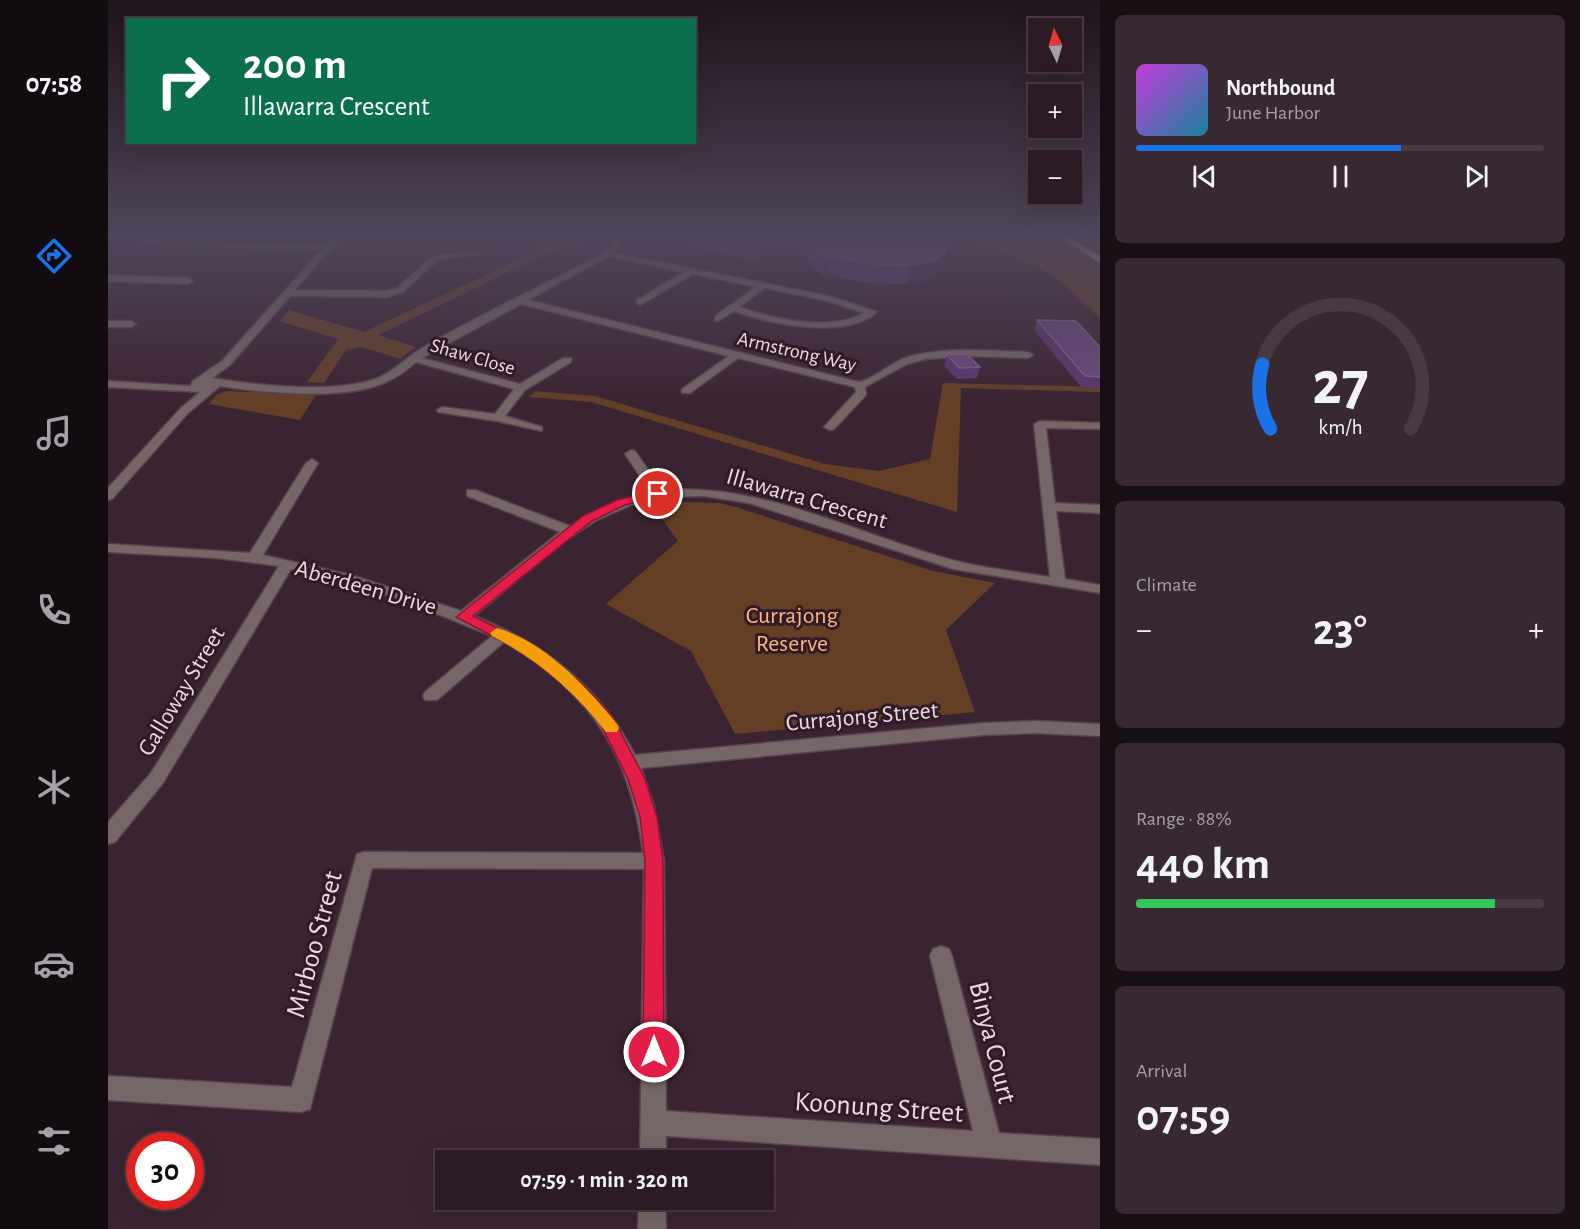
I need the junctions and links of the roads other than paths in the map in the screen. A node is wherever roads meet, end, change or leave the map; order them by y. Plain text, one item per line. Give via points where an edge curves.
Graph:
1 (396, 291) edge
2 (539, 291) edge
3 (658, 291) edge
4 (756, 291) edge
5 (794, 291) edge
6 (288, 293) joint
7 (521, 301) junction
8 (640, 302) dead end
9 (734, 308) junction
10 (718, 318) dead end
11 (108, 324) edge
12 (131, 324) dead end
13 (736, 355) junction
14 (1028, 355) dead end
15 (416, 359) junction
16 (567, 360) dead end
17 (226, 363) junction
18 (108, 384) edge
19 (859, 385) junction
20 (197, 386) junction
21 (213, 386) junction
22 (521, 388) junction
23 (686, 391) dead end
24 (442, 410) dead end
25 (184, 411) junction
26 (498, 418) junction
27 (1100, 426) edge
28 (830, 427) dead end
29 (538, 429) dead end
30 (630, 454) dead end
31 (312, 463) dead end
32 (471, 493) dead end
33 (658, 494) junction
34 (108, 496) edge
35 (1051, 507) junction
36 (1100, 508) edge
37 (570, 531) junction
38 (108, 548) edge
39 (254, 558) junction
40 (287, 565) junction
41 (1058, 582) junction
42 (1100, 589) edge
43 (463, 617) junction
44 (502, 636) junction
45 (430, 696) dead end
46 (1100, 730) edge
47 (628, 762) junction
48 (108, 836) edge
49 (654, 861) junction
50 (941, 956) dead end
51 (108, 1088) edge
52 (653, 1123) junction
53 (989, 1144) junction
54 (653, 1150) edge
55 (1100, 1152) edge
56 (652, 1210) edge
57 (652, 1229) edge

1 - 6 street
2 - 7 street
3 - 8 street
4 - 9 street
5 - 9 street via 872,312 856,321 815,325
6 - 17 street
7 - 13 street, Armstrong Way
7 - 15 street via 425,350
9 - 10 street
11 - 12 street
13 - 19 street, Armstrong Way
13 - 23 street
14 - 19 street, Armstrong Way via 926,356 895,365 873,383
15 - 21 street via 386,379 350,388
15 - 22 street, Shaw Close
16 - 22 street, Shaw Close
17 - 20 street
17 - 21 street
18 - 20 street
19 - 28 street via 860,396
20 - 21 street
20 - 25 street
21 - 25 street
22 - 26 street, Shaw Close
24 - 26 street
25 - 34 street
26 - 29 street
27 - 35 street via 1040,424
30 - 33 street
31 - 39 street
32 - 37 street
33 - 37 street, Illawarra Crescent via 604,509
33 - 41 street, Illawarra Crescent via 737,497 943,562
35 - 36 street
35 - 41 street
37 - 43 street, Illawarra Crescent
38 - 39 street, Aberdeen Drive
39 - 40 street, Aberdeen Drive
40 - 43 street, Aberdeen Drive via 345,578
40 - 48 street, Galloway Street via 157,778
41 - 42 street, Illawarra Crescent
43 - 44 street, Aberdeen Drive
44 - 45 street
44 - 47 street, Aberdeen Drive via 545,661 575,685 606,720
46 - 47 street, Currajong Street via 984,729
47 - 49 street, Aberdeen Drive via 648,817
49 - 51 street, Mirboo Street via 364,860 301,1100
49 - 52 street, Aberdeen Drive
50 - 53 street, Binya Court
52 - 53 street, Koonung Street
52 - 54 street, Aberdeen Drive
53 - 55 street, Koonung Street
56 - 57 street

